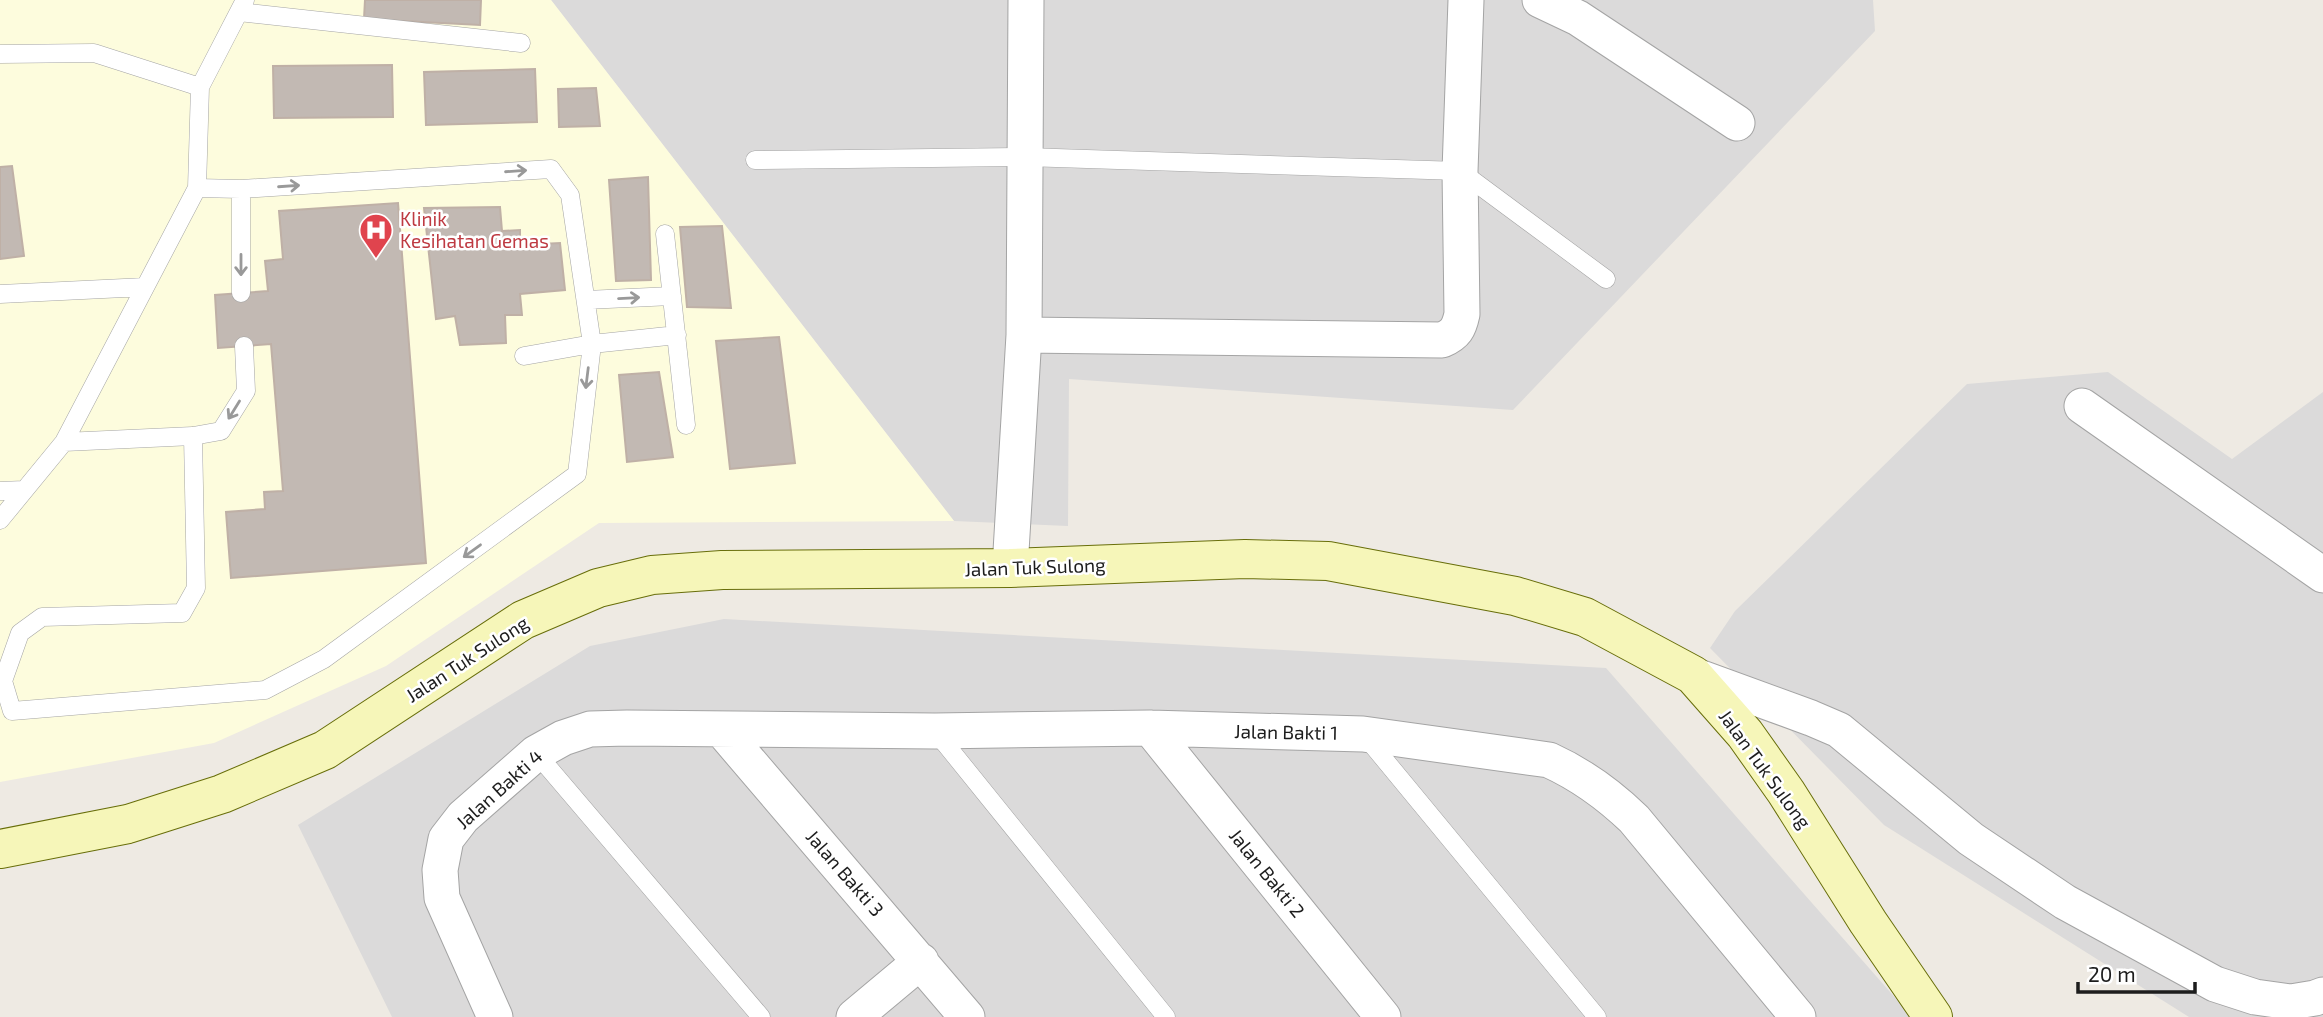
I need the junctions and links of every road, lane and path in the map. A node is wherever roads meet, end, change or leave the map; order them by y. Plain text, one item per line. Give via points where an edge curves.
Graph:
1 (1026, 0) edge
2 (1466, 0) edge
3 (1540, 0) edge
4 (242, 6) edge
5 (521, 43) dead end
6 (0, 54) edge
7 (200, 87) junction
8 (1737, 123) dead end
9 (1024, 157) junction
10 (755, 160) dead end
11 (1460, 171) junction
12 (197, 188) junction
13 (241, 189) junction
14 (665, 234) dead end
15 (1606, 279) dead end
16 (145, 286) junction
17 (241, 293) dead end
18 (0, 294) edge
19 (672, 296) junction
20 (586, 300) junction
21 (677, 335) junction
22 (1024, 335) junction
23 (592, 344) junction
24 (244, 346) dead end
25 (524, 356) dead end
26 (2082, 406) dead end
27 (686, 425) dead end
28 (192, 436) junction
29 (64, 442) junction
30 (24, 490) junction
31 (0, 491) edge
32 (0, 520) edge
33 (1010, 568) junction
34 (2323, 575) edge
35 (1693, 675) junction
36 (659, 728) joint
37 (1150, 728) junction
38 (721, 729) junction
39 (935, 731) junction
40 (1363, 734) junction
41 (536, 753) junction
42 (0, 849) edge
43 (921, 961) junction
44 (2323, 995) edge
45 (495, 1017) edge
46 (761, 1017) edge
47 (854, 1017) edge
48 (967, 1017) edge
49 (1166, 1017) edge
50 (1383, 1017) edge
51 (1597, 1017) edge
52 (1798, 1017) edge
53 (1933, 1017) edge

1 - 9 street
2 - 11 street
3 - 8 street via 1578,18
4 - 5 lane
4 - 7 lane
6 - 7 lane via 94,53
7 - 12 lane
9 - 10 lane
9 - 11 lane
9 - 22 street
11 - 15 lane
11 - 22 street via 1462,314 1459,328 1442,340
12 - 13 lane
12 - 16 lane
13 -> 17 lane
13 -> 20 lane via 551,169 570,195
14 - 19 lane
16 - 18 lane
16 - 29 lane
20 -> 19 lane
19 - 21 lane
20 - 23 lane
21 - 23 lane
21 - 27 lane
22 - 33 street
23 - 25 lane
23 -> 28 lane via 577,474 324,659 265,690 12,711 3,681 20,633 43,617 182,612 196,588
24 -> 28 lane via 246,391 221,431
26 - 34 street
28 - 29 lane
29 - 30 lane
30 - 31 lane
30 - 32 lane
33 - 35 street, Jalan Tuk Sulong via 1245,559 1328,561 1515,596 1585,617
33 - 42 street, Jalan Tuk Sulong via 722,570 652,575 598,588 523,620 325,750 222,794 128,824
35 - 44 street via 1839,730 1981,846 2065,902 2215,984 2291,1002
35 - 53 street, Jalan Tuk Sulong via 1745,734 1786,792
36 - 38 street, Jalan Bakti 1
36 - 41 street, Jalan Bakti 4 via 590,729
37 - 39 street, Jalan Bakti 1
37 - 40 street, Jalan Bakti 1
37 - 50 street, Jalan Bakti 2
38 - 39 street, Jalan Bakti 1
38 - 43 street, Jalan Bakti 3
39 - 49 lane
40 - 51 lane
40 - 52 street, Jalan Bakti 1 via 1549,761 1575,772 1633,819
41 - 45 street, Jalan Bakti 4 via 463,817 446,839 440,870 442,898
41 - 46 lane
43 - 47 street
43 - 48 street, Jalan Bakti 3

